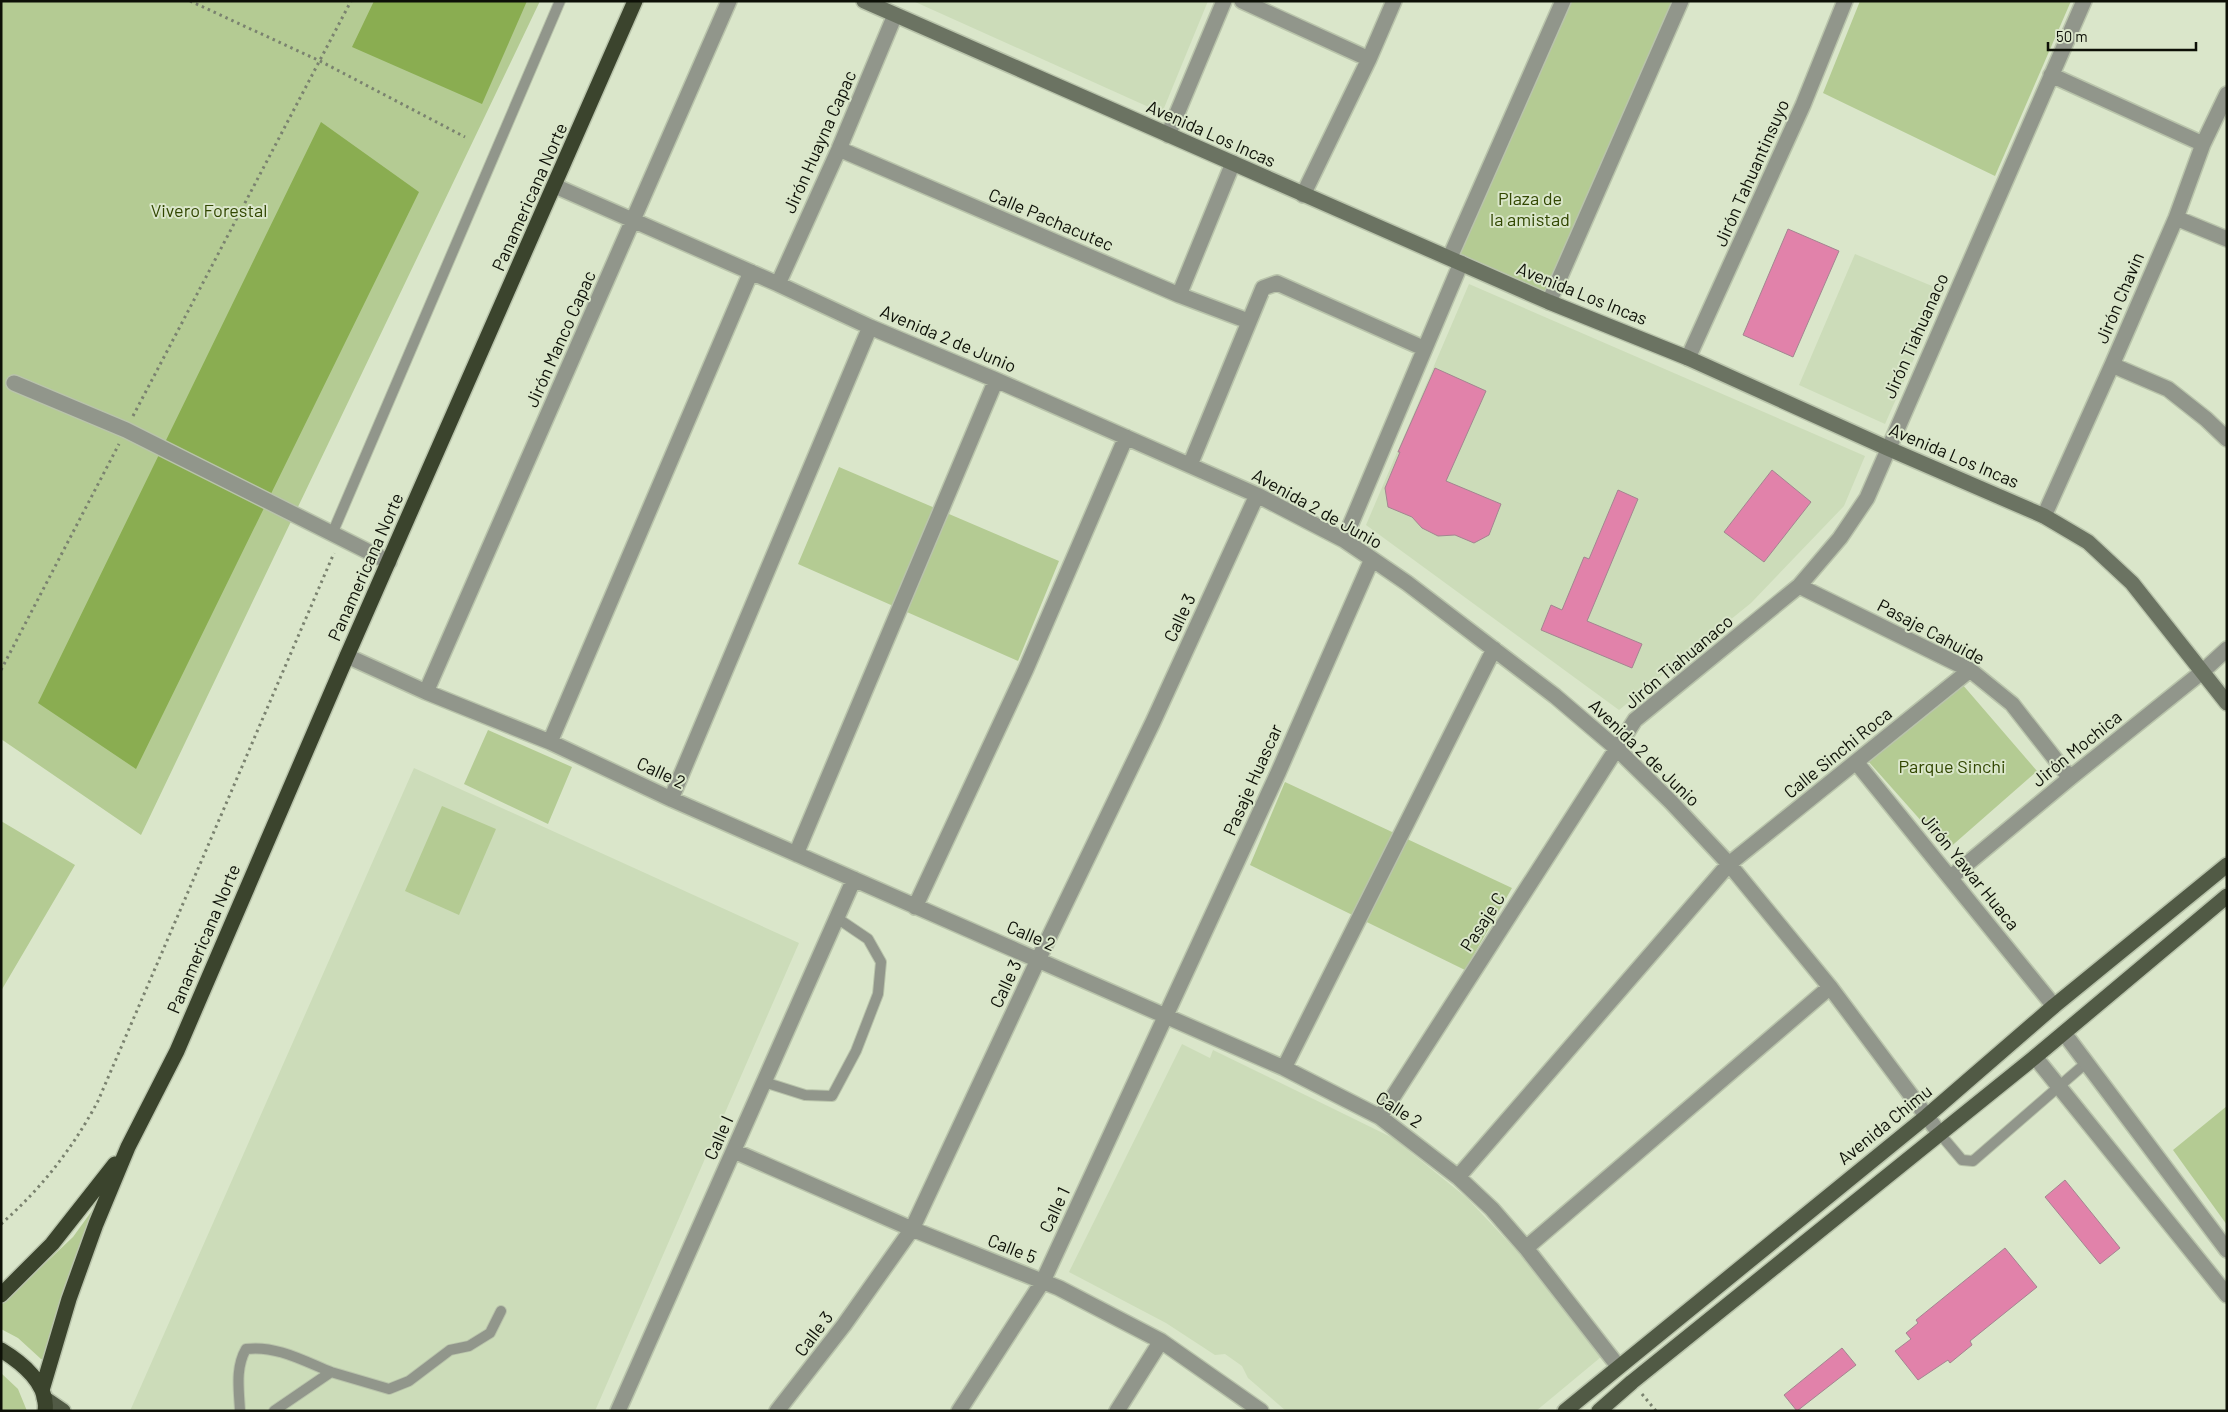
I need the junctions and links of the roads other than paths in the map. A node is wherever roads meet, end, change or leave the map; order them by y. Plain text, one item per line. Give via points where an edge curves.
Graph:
1 (560, 1) edge
2 (635, 1) edge
3 (729, 1) edge
4 (864, 1) edge
5 (1224, 1) edge
6 (1242, 1) edge
7 (1394, 1) edge
8 (1563, 1) edge
9 (1681, 1) edge
10 (1845, 1) edge
11 (2084, 1) edge
12 (896, 15) junction
13 (1369, 59) junction
14 (2051, 75) junction
15 (2227, 94) edge
16 (1168, 135) junction
17 (2203, 144) junction
18 (839, 149) junction
19 (1233, 163) junction
20 (555, 186) junction
21 (1303, 195) junction
22 (2176, 218) junction
23 (633, 220) junction
24 (2227, 239) edge
25 (1455, 260) junction
26 (751, 272) junction
27 (778, 284) junction
28 (1179, 296) junction
29 (1549, 302) junction
30 (1248, 321) junction
31 (870, 327) junction
32 (1423, 348) junction
33 (1688, 358) junction
34 (2112, 366) junction
35 (996, 380) junction
36 (14, 383) dead end
37 (1126, 437) junction
38 (2227, 439) edge
39 (1887, 448) junction
40 (1190, 465) junction
41 (1257, 495) junction
42 (2044, 516) junction
43 (336, 536) junction
44 (1344, 540) junction
45 (1372, 559) junction
46 (389, 562) junction
47 (1799, 586) junction
48 (1494, 649) junction
49 (2227, 649) edge
50 (347, 656) junction
51 (1970, 670) junction
52 (2202, 672) junction
53 (426, 692) junction
54 (2227, 703) edge
55 (550, 742) junction
56 (1616, 748) junction
57 (1856, 762) junction
58 (2070, 778) junction
59 (671, 799) junction
60 (796, 854) junction
61 (1729, 864) junction
62 (2227, 865) edge
63 (1950, 878) junction
64 (854, 880) junction
65 (2227, 896) edge
66 (916, 907) junction
67 (836, 918) junction
68 (1038, 960) junction
69 (1830, 987) junction
70 (2054, 1006) junction
71 (1166, 1016) junction
72 (2064, 1033) junction
73 (2036, 1057) junction
74 (2086, 1063) junction
75 (1284, 1068) junction
76 (764, 1082) junction
77 (2059, 1086) junction
78 (1926, 1116) junction
79 (1380, 1117) junction
80 (1940, 1134) junction
81 (128, 1147) junction
82 (734, 1151) junction
83 (1458, 1177) junction
84 (912, 1229) junction
85 (1526, 1248) junction
86 (2227, 1250) edge
87 (1043, 1281) junction
88 (1, 1295) edge
89 (2227, 1295) edge
90 (501, 1311) dead end
91 (1161, 1340) junction
92 (1, 1350) edge
93 (1618, 1366) junction
94 (331, 1372) junction
95 (44, 1400) edge
96 (63, 1411) edge
97 (240, 1411) edge
98 (274, 1411) edge
99 (618, 1411) edge
100 (777, 1411) edge
101 (960, 1411) edge
102 (1117, 1411) edge
103 (1261, 1411) edge
104 (1565, 1411) edge
105 (1600, 1411) edge

1 - 43 lane
2 - 20 highway, Panamericana Norte
3 - 23 street, Jirón Manco Capac
4 - 12 street, Avenida Los Incas
5 - 16 street
6 - 13 street
7 - 13 street
8 - 25 street
9 - 29 street
10 - 33 street, Jirón Tahuantinsuyo via 1799,114
11 - 14 street, Jirón Tiahuanaco
12 - 16 street, Avenida Los Incas
12 - 18 street, Jirón Huayna Capac
13 - 21 street
14 - 17 street
14 - 39 street, Jirón Tiahuanaco
15 - 17 street, Jirón Chavin
16 - 19 street, Avenida Los Incas
17 - 22 street, Jirón Chavin
18 - 27 street, Jirón Huayna Capac
18 - 28 street, Calle Pachacutec
19 - 21 street, Avenida Los Incas
19 - 28 street
20 - 23 street, Avenida 2 de Junio
20 - 46 highway, Panamericana Norte
21 - 25 street, Avenida Los Incas
22 - 24 street
22 - 34 street, Jirón Chavin
23 - 26 street, Avenida 2 de Junio
23 - 53 street, Jirón Manco Capac
25 - 29 street, Avenida Los Incas
25 - 32 street
26 - 27 street, Avenida 2 de Junio
26 - 55 street
27 - 31 street, Avenida 2 de Junio
28 - 30 street, Calle Pachacutec
29 - 33 street, Avenida Los Incas
30 - 32 street via 1263,288 1277,283
30 - 40 street
31 - 35 street, Avenida 2 de Junio
31 - 59 street
32 - 44 street
33 - 39 street, Avenida Los Incas
34 - 38 street via 2168,390
34 - 42 street, Jirón Chavin
35 - 37 street, Avenida 2 de Junio
35 - 60 street
36 - 43 street via 126,430
37 - 40 street, Avenida 2 de Junio
37 - 66 street via 1026,669
39 - 42 street, Avenida Los Incas
39 - 47 street, Jirón Tiahuanaco via 1867,498 1840,538
40 - 41 street, Avenida 2 de Junio
41 - 44 street, Avenida 2 de Junio
41 - 68 street, Calle 3
42 - 52 street, Avenida Los Incas via 2088,542 2132,583
43 - 46 street
44 - 45 street, Avenida 2 de Junio
45 - 48 street, Avenida 2 de Junio
45 - 71 street, Pasaje Huascar
46 - 50 highway, Panamericana Norte
47 - 51 street, Pasaje Cahuide
47 - 56 street, Jirón Tiahuanaco via 1635,720
48 - 56 street, Avenida 2 de Junio
48 - 75 street
49 - 52 street, Jirón Mochica
50 - 53 street, Calle 2
50 - 81 highway, Panamericana Norte via 176,1051
51 - 57 street, Calle Sinchi Roca
51 - 58 street, Pasaje Cahuide via 2012,704
52 - 54 street, Avenida Los Incas
52 - 58 street, Jirón Mochica
53 - 55 street, Calle 2
55 - 59 street, Calle 2
56 - 61 street, Avenida 2 de Junio
56 - 79 street, Pasaje C
57 - 61 street, Calle Sinchi Roca
57 - 63 street, Jirón Yawar Huaca
58 - 63 street, Jirón Mochica
59 - 60 street, Calle 2
60 - 64 street, Calle 2
61 - 69 street, Avenida 2 de Junio
61 - 83 street, Calle Sinchi Roca
62 - 70 main road, Avenida Chimu
63 - 70 street, Jirón Yawar Huaca
64 - 66 street, Calle 2
64 - 67 street, Calle I
65 - 72 main road
66 - 68 street, Calle 2
67 - 76 street, Calle I
67 - 76 lane via 868,939 881,962 878,994 856,1052 832,1096 805,1095
68 - 71 street, Calle 2
68 - 84 street, Calle 3
69 - 78 street, Avenida 2 de Junio
69 - 85 street
70 - 78 main road, Avenida Chimu
71 - 75 street, Calle 2
71 - 87 street, Calle 1
72 - 73 main road
72 - 74 street
73 - 77 street
73 - 80 main road
74 - 77 lane
74 - 86 street
75 - 79 street, Calle 2
76 - 82 street, Calle I
77 - 80 lane via 1973,1160 1962,1160
77 - 89 street
78 - 80 street, Avenida 2 de Junio
78 - 93 main road, Avenida Chimu
79 - 83 street, Calle 2
80 - 105 main road
81 - 88 highway, Panamericana Norte via 52,1244
81 - 95 highway, Panamericana Norte via 69,1299
82 - 84 street, Calle 5
82 - 99 street, Calle I
83 - 85 street, Calle 2
84 - 87 street, Calle 5
84 - 100 street, Calle 3 via 844,1325
85 - 93 street, Calle 2
87 - 91 street, Calle 5
87 - 101 street, Calle 1
90 - 94 lane via 490,1333 469,1346 450,1350 409,1381 389,1390
91 - 102 street
91 - 103 street, Calle 5
92 - 95 highway via 31,1373
93 - 104 main road, Avenida Chimu
94 - 97 lane via 284,1353 263,1348 246,1349 240,1359
94 - 98 lane
95 - 96 main road

